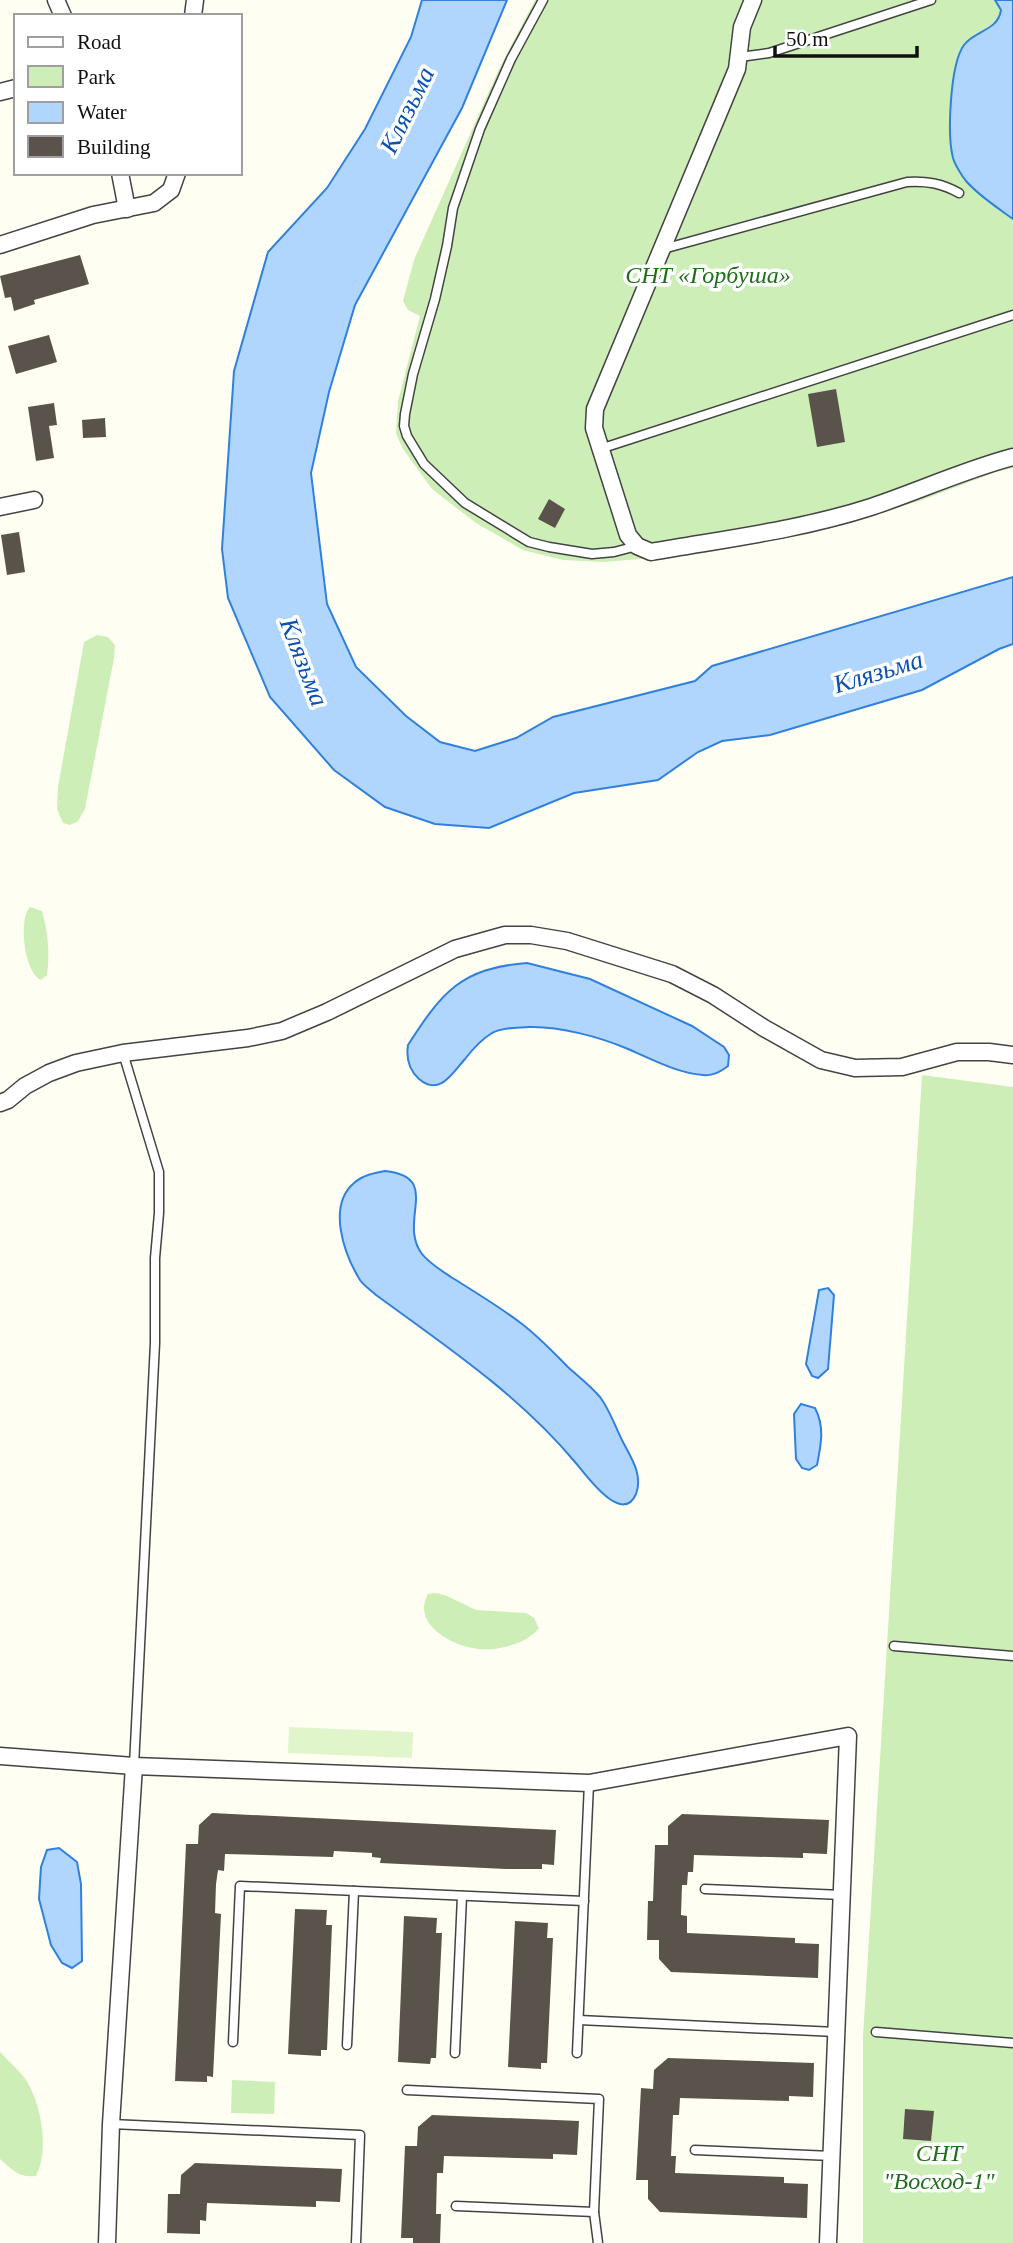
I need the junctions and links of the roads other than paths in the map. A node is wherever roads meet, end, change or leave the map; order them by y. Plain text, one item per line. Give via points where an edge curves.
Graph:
1 (542, 0) edge
2 (753, 0) edge
3 (930, 0) edge
4 (740, 57) junction
5 (120, 175) edge
6 (176, 175) edge
7 (959, 193) dead end
8 (127, 209) junction
9 (0, 245) edge
10 (663, 248) junction
11 (1013, 315) edge
12 (600, 449) junction
13 (1013, 457) edge
14 (34, 500) dead end
15 (0, 507) edge
16 (637, 546) junction
17 (124, 1054) junction
18 (1013, 1055) edge
19 (0, 1103) edge
20 (894, 1646) dead end
21 (1013, 1656) edge
22 (0, 1756) edge
23 (134, 1766) junction
24 (589, 1783) junction
25 (705, 1889) dead end
26 (354, 1891) junction
27 (842, 1895) junction
28 (462, 1896) junction
29 (584, 1901) junction
30 (579, 2020) junction
31 (836, 2032) junction
32 (876, 2032) dead end
33 (233, 2042) dead end
34 (1013, 2043) edge
35 (347, 2045) dead end
36 (455, 2053) dead end
37 (577, 2053) dead end
38 (407, 2090) dead end
39 (111, 2124) junction
40 (695, 2150) dead end
41 (832, 2156) junction
42 (456, 2206) dead end
43 (594, 2212) junction
44 (107, 2243) edge
45 (356, 2243) edge
46 (598, 2243) edge
47 (828, 2243) edge

1 - 16 lane via 480,129 453,208 404,426 424,464 465,503 529,542 592,554
2 - 4 street via 742,27
3 - 4 lane via 769,53
4 - 10 street
5 - 8 street
6 - 8 street via 171,190 154,203
7 - 10 lane via 929,181 907,182
8 - 9 street
10 - 12 street via 595,409
11 - 12 lane
12 - 16 street via 628,535
13 - 16 street via 811,523 651,552
14 - 15 street
17 - 18 street via 282,1031 455,948 505,935 531,935 566,941 672,974 821,1060 881,1069 957,1052
17 - 19 street via 49,1073
17 - 23 lane via 159,1172
20 - 21 lane
22 - 23 street
23 - 24 street
23 - 39 street
24 - 27 street via 848,1736
24 - 29 lane
25 - 27 lane
26 - 28 lane
26 - 33 lane via 240,1885
26 - 35 lane
27 - 31 street
28 - 29 lane
28 - 36 lane
29 - 30 lane
30 - 31 lane
30 - 37 lane
31 - 41 street
32 - 34 lane
38 - 43 lane via 599,2099
39 - 44 street
39 - 45 lane via 360,2135
40 - 41 lane
41 - 47 street
42 - 43 lane
43 - 46 lane

